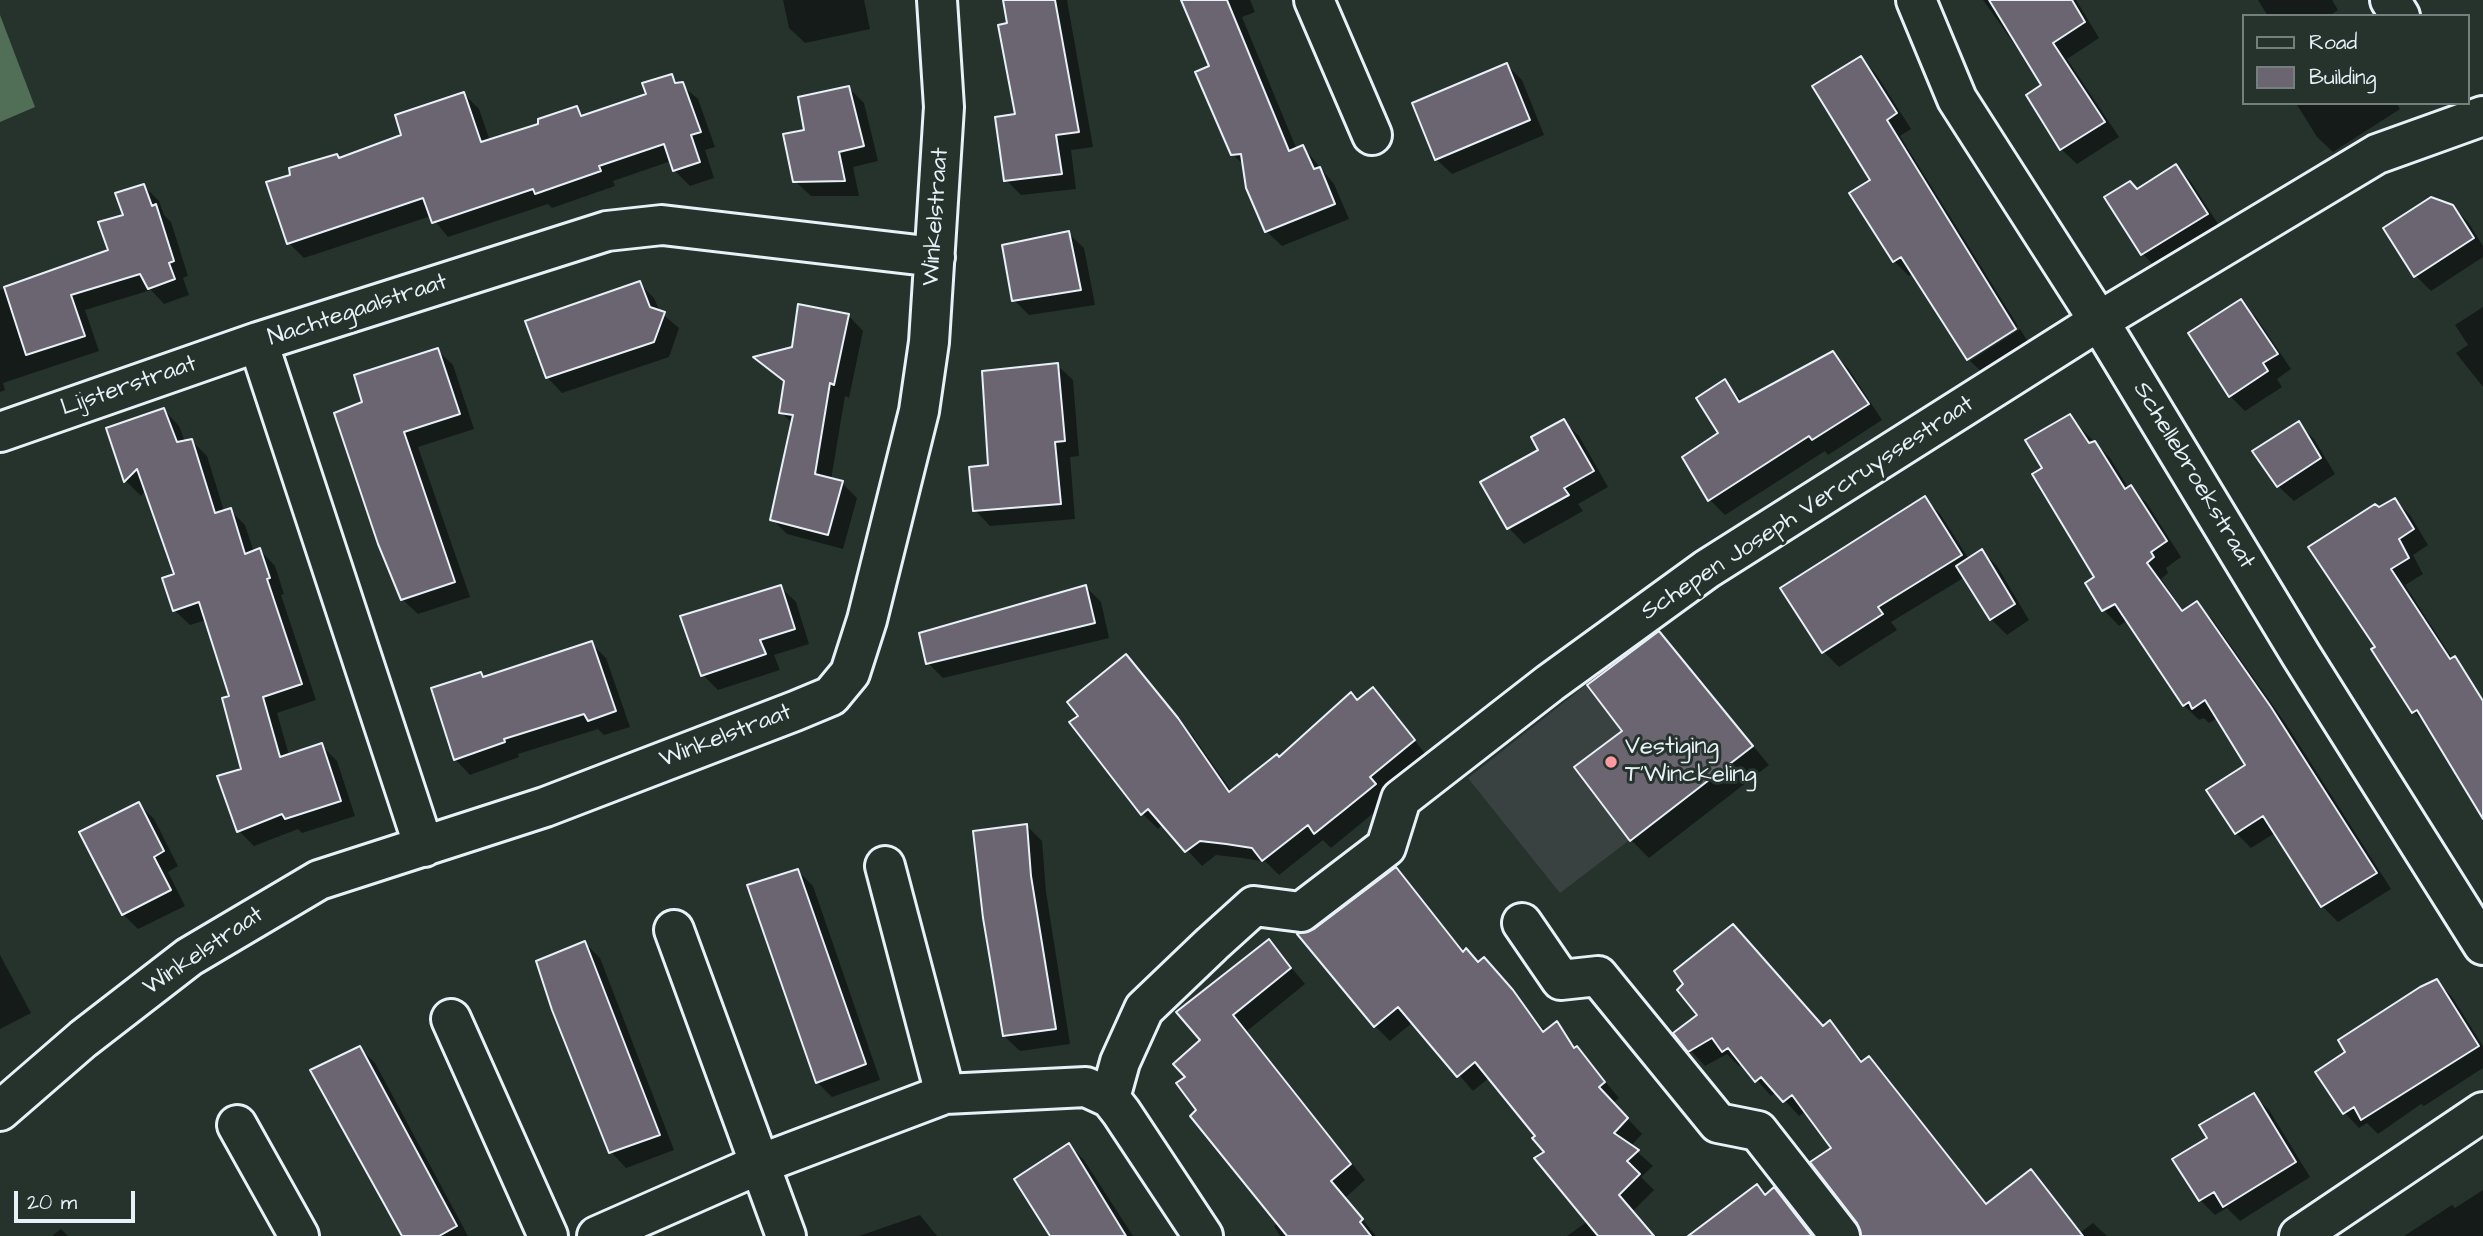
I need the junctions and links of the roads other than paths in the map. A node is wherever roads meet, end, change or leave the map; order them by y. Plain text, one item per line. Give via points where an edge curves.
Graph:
1 (936, 0) edge
2 (1314, 0) edge
3 (1916, 0) edge
4 (2472, 122) edge
5 (1372, 135) dead end
6 (935, 257) junction
7 (2099, 321) junction
8 (258, 342) junction
9 (0, 432) edge
10 (424, 847) junction
11 (885, 866) dead end
12 (1522, 923) dead end
13 (674, 930) dead end
14 (2483, 945) edge
15 (451, 1019) dead end
16 (945, 1094) junction
17 (1110, 1098) junction
18 (0, 1111) edge
19 (2483, 1112) edge
20 (237, 1125) dead end
21 (760, 1164) junction
22 (299, 1236) edge
23 (548, 1236) edge
24 (597, 1236) edge
25 (786, 1236) edge
26 (1203, 1236) edge
27 (1840, 1236) edge
28 (2298, 1236) edge

1 - 6 street, Winkelstraat via 944,107
2 - 5 street
3 - 7 street, Schellebroekstraat via 1957,99
4 - 7 street, Schepen Joseph Vercruyssestraat via 2377,154
6 - 8 street, Nachtegaalstraat via 662,225 607,231
6 - 10 street, Winkelstraat via 919,411 867,620 850,673 831,696 545,807
7 - 14 street, Schellebroekstraat
7 - 17 street, Schepen Joseph Vercruyssestraat via 1707,569 1550,683 1401,799 1386,847 1301,912 1254,906 1144,1009 1120,1062
8 - 9 street, Lijsterstraat
8 - 10 street, Nachtegaalstraat
10 - 18 street, Winkelstraat via 319,880 224,935 83,1040
11 - 16 street
12 - 27 street via 1561,980 1598,976 1718,1123 1758,1131
13 - 21 street
15 - 23 street
16 - 17 street via 1086,1087
16 - 21 street
17 - 26 street
19 - 28 street
20 - 22 street
21 - 24 street
21 - 25 street

